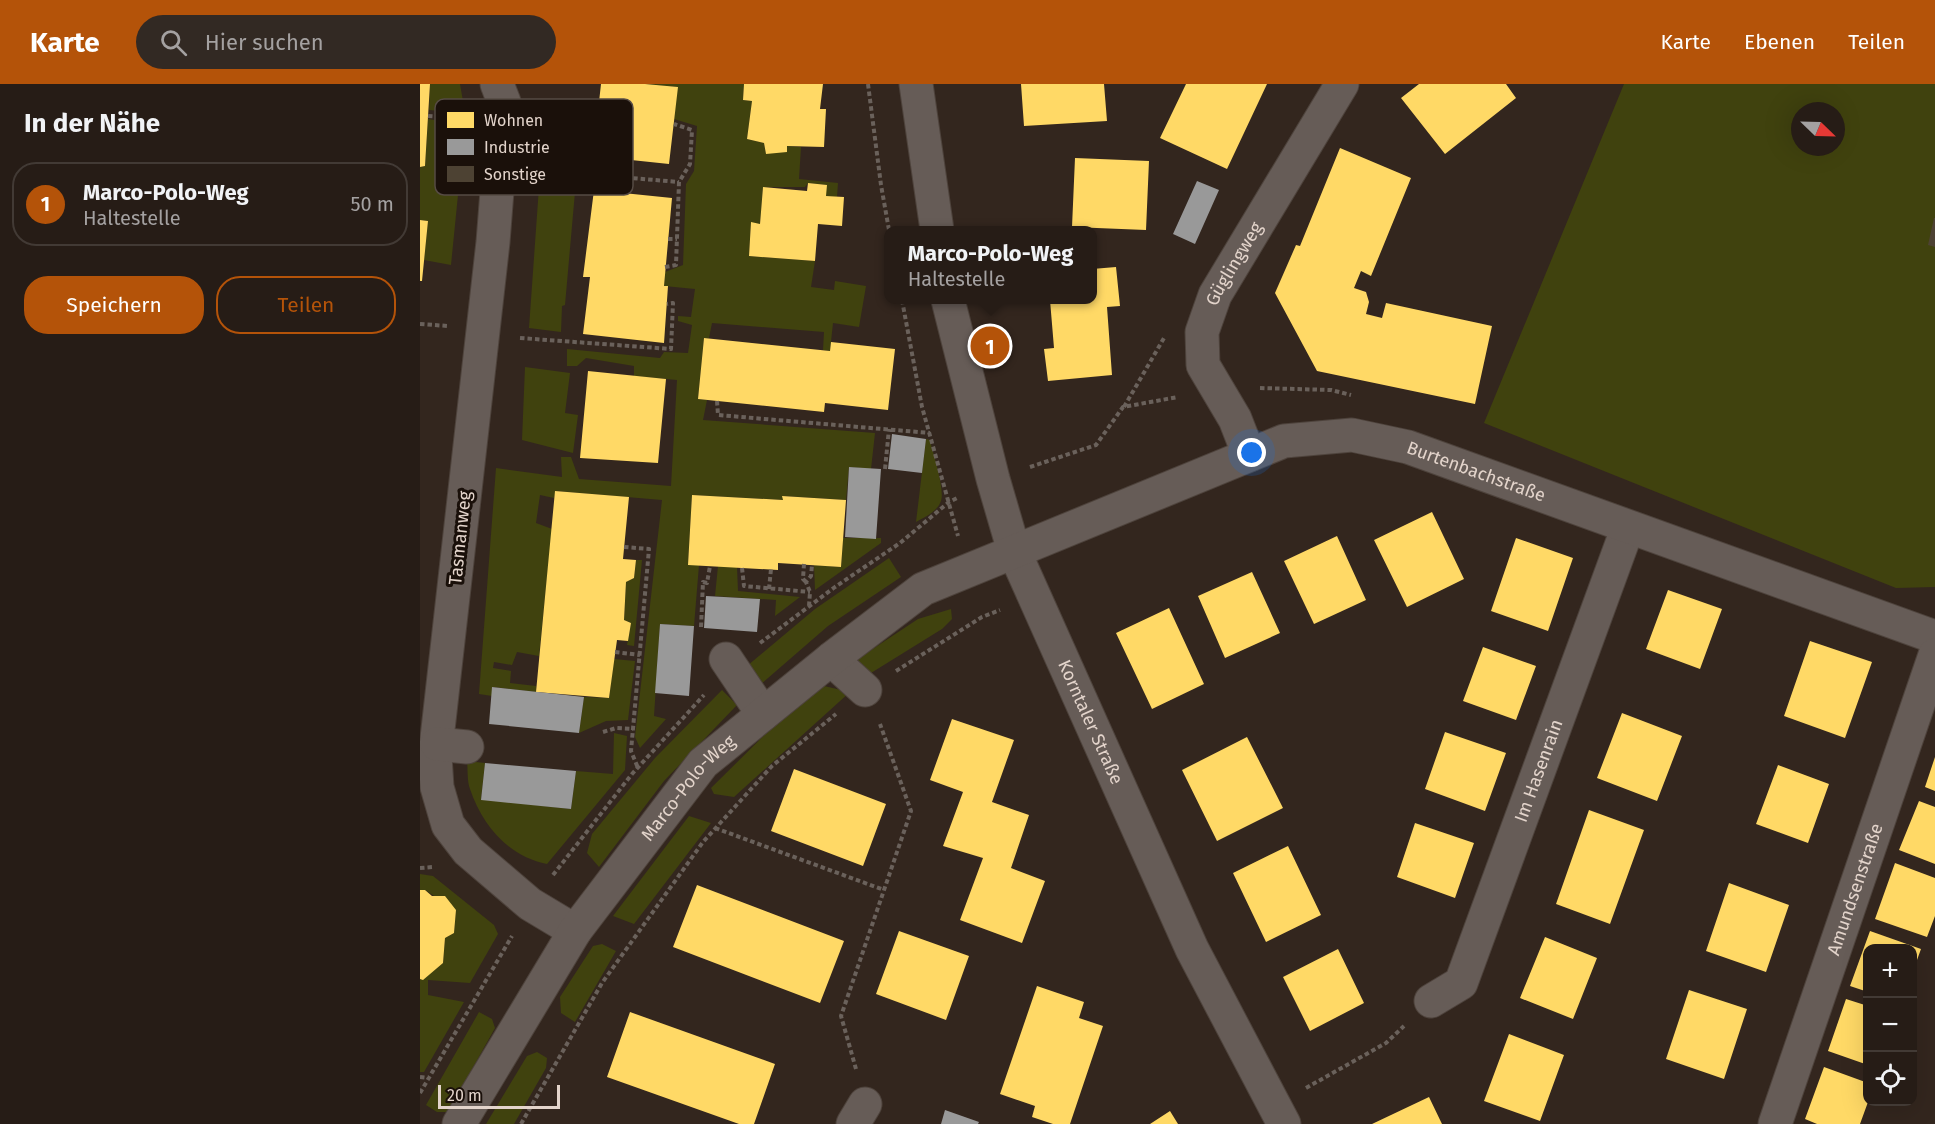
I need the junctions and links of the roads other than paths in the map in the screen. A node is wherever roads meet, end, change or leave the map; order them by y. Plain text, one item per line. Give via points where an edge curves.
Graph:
1 (497, 84) edge
2 (916, 84) edge
3 (1342, 84) edge
4 (503, 99) edge
5 (497, 195) edge
6 (936, 226) edge
7 (949, 304) edge
8 (1249, 454) junction
9 (1628, 527) junction
10 (1014, 551) junction
11 (1935, 637) edge
12 (1935, 655) edge
13 (726, 659) dead end
14 (831, 659) junction
15 (865, 690) road end
16 (763, 714) junction
17 (575, 931) junction
18 (1431, 1001) road end
19 (1279, 1115) edge
20 (459, 1124) edge
21 (1775, 1124) edge

1 - 4 street, Tasmanweg
2 - 6 street
3 - 8 street, Güglingweg via 1215,295 1202,332 1203,365 1235,419
5 - 17 street, Tasmanweg via 452,746 437,787 448,825 468,851 530,904
7 - 10 street, Korntaler Straße
8 - 9 street, Burtenbachstraße via 1284,441 1352,435 1408,447
8 - 10 street, Burtenbachstraße
9 - 11 street, Burtenbachstraße
9 - 18 street, Im Hasenrain via 1461,983
10 - 14 street, Marco-Polo-Weg via 923,589
10 - 19 street, Korntaler Straße via 1192,949
12 - 21 street, Amundsenstraße
13 - 16 street
14 - 15 street
14 - 16 street, Marco-Polo-Weg
16 - 17 street, Marco-Polo-Weg via 703,763
17 - 20 street, Marco-Polo-Weg

